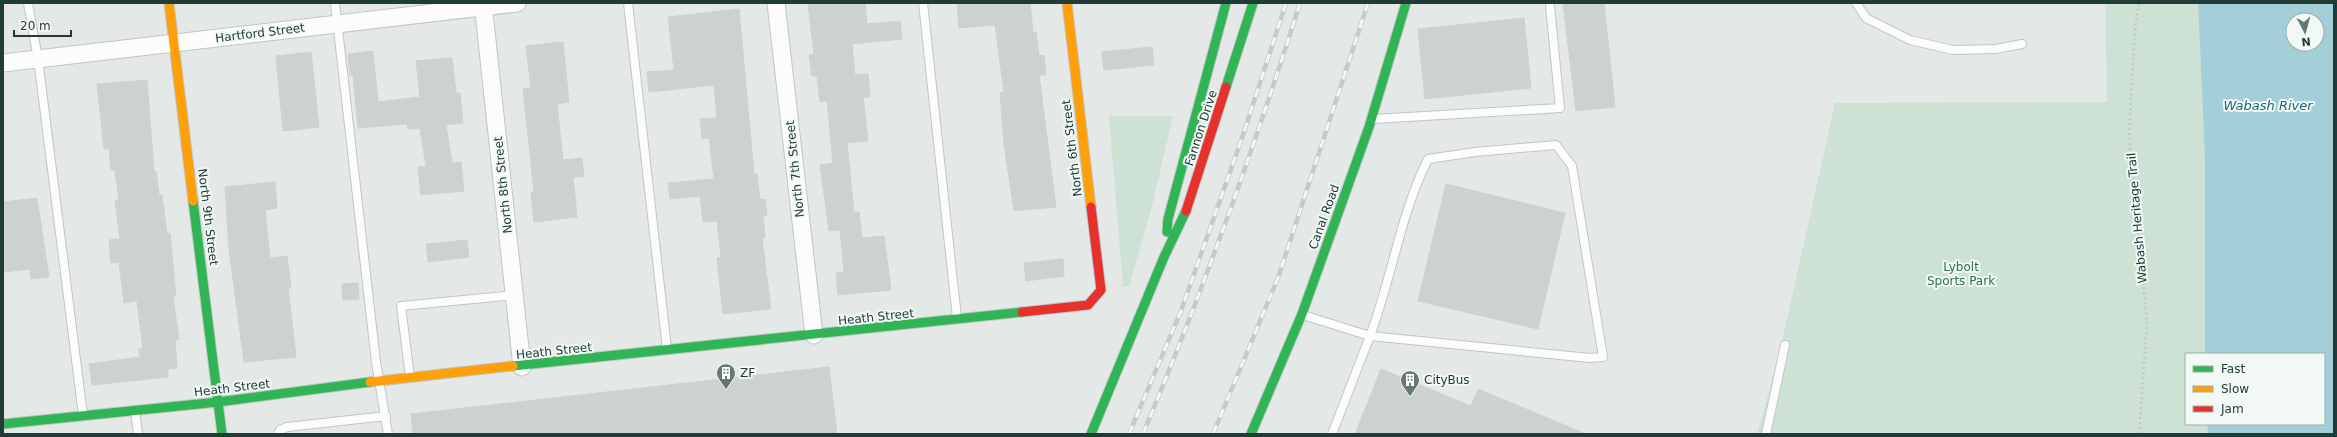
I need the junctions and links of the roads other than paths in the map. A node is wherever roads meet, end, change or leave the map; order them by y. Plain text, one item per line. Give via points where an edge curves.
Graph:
1 (28, 3) edge
2 (169, 3) edge
3 (335, 3) edge
4 (517, 3) edge
5 (628, 3) edge
6 (776, 3) edge
7 (923, 3) edge
8 (1067, 3) edge
9 (1226, 3) edge
10 (1253, 3) edge
11 (1406, 3) edge
12 (1856, 3) edge
13 (483, 5) edge
14 (1550, 6) dead end
15 (337, 23) junction
16 (174, 43) junction
17 (2022, 44) dead end
18 (38, 59) junction
19 (3, 63) edge
20 (1371, 119) junction
21 (1164, 257) junction
22 (1101, 290) joint
23 (515, 294) junction
24 (1302, 314) junction
25 (958, 320) junction
26 (814, 335) junction
27 (1370, 336) junction
28 (1785, 345) dead end
29 (667, 351) junction
30 (522, 367) junction
31 (410, 378) junction
32 (379, 382) junction
33 (218, 402) junction
34 (135, 410) junction
35 (83, 416) junction
36 (386, 416) junction
37 (3, 424) edge
38 (138, 434) edge
39 (222, 434) edge
40 (278, 434) edge
41 (388, 434) edge
42 (1091, 434) edge
43 (1252, 434) edge
44 (1332, 434) edge
45 (1766, 434) edge

1 - 18 lane
2 - 16 street, North 9th Street
3 - 15 lane
4 - 13 street, Hartford Street
5 - 29 lane
6 - 26 street, North 7th Street
7 - 25 lane
8 - 22 street, North 6th Street
9 - 21 street, Fannon Drive via 1168,219
10 - 21 street, Fannon Drive via 1183,222
11 - 20 street, Canal Road
12 - 17 lane via 1866,18 1910,40 1953,50 1996,49
13 - 15 street, Hartford Street
13 - 23 street, North 8th Street
14 - 20 lane via 1560,108
15 - 16 street, Hartford Street
15 - 32 lane
16 - 18 street, Hartford Street
16 - 33 street, North 9th Street
18 - 19 street, Hartford Street
18 - 35 lane
20 - 24 street, Canal Road
21 - 42 street, Fannon Drive
22 - 25 street, Heath Street via 1088,305
23 - 30 street, North 8th Street
23 - 31 lane via 401,306
24 - 27 lane
24 - 43 street, Canal Road
25 - 26 street, Heath Street
26 - 29 street, Heath Street
27 - 27 lane via 1590,358 1604,357 1572,166 1556,145 1428,159 1414,187
27 - 44 lane
28 - 45 lane
29 - 30 street, Heath Street
30 - 31 street, Heath Street
31 - 32 street, Heath Street
32 - 33 street, Heath Street
32 - 36 lane
33 - 34 street, Heath Street
33 - 39 street, North 9th Street
34 - 35 street, Heath Street
34 - 38 lane
35 - 37 street, Heath Street
36 - 40 lane via 287,427
36 - 41 lane

